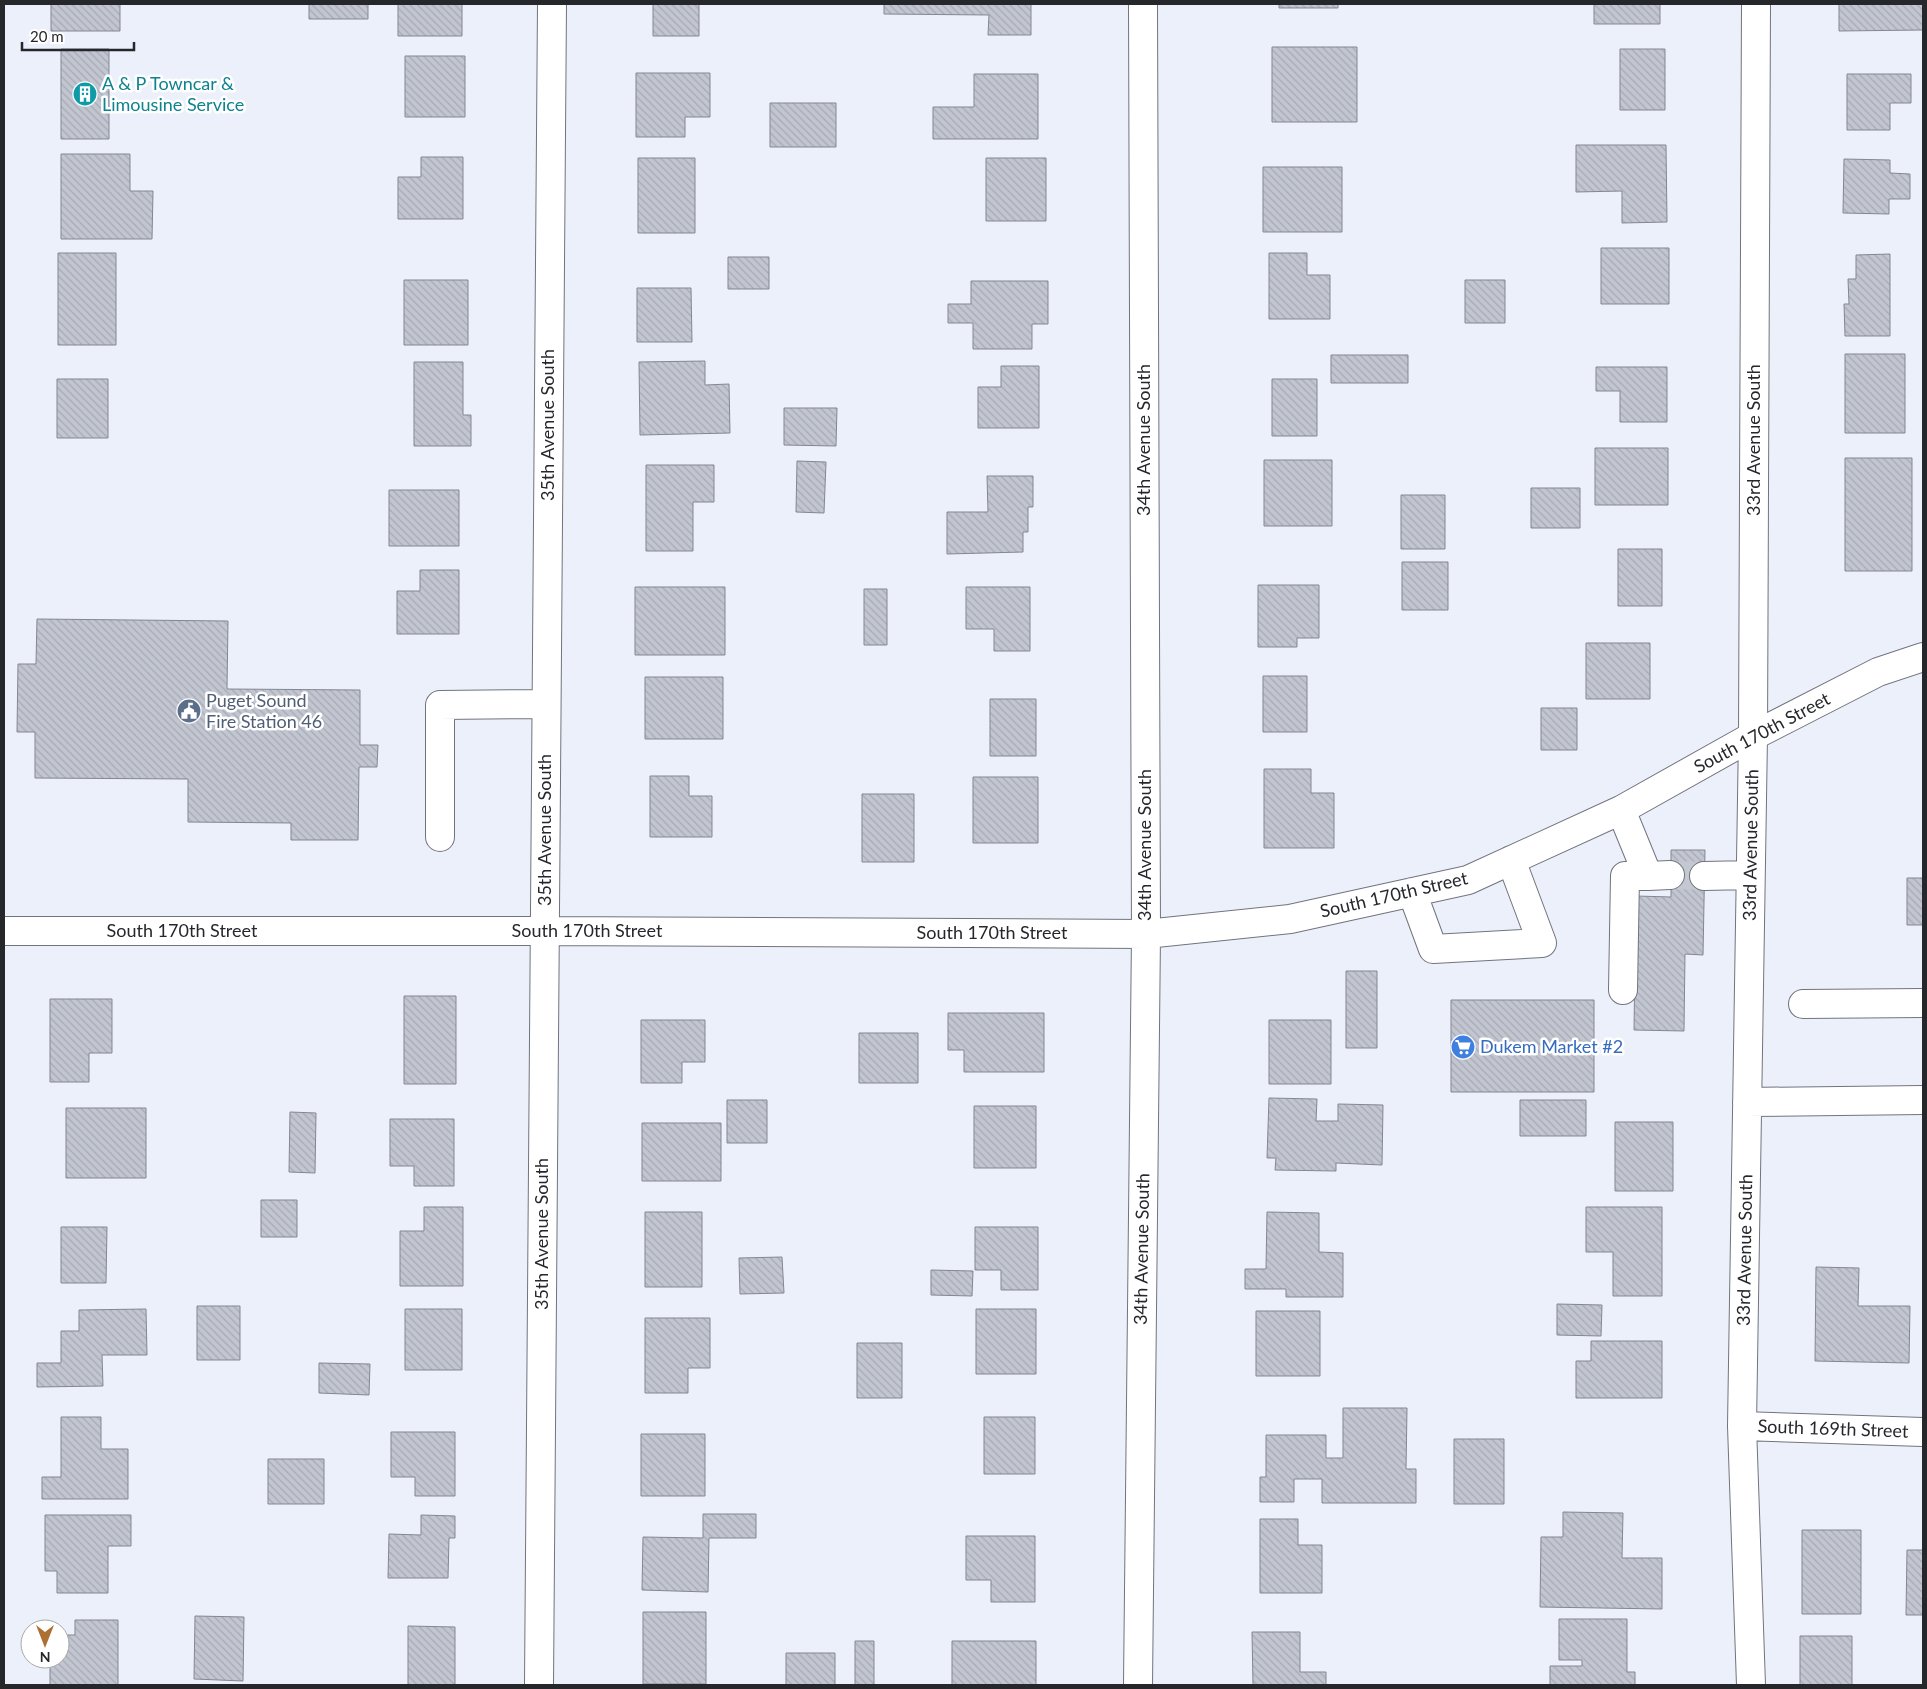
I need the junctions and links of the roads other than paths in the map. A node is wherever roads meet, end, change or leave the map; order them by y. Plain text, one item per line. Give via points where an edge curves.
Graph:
1 (552, 4) edge
2 (1143, 4) edge
3 (1756, 4) edge
4 (1923, 657) edge
5 (546, 704) junction
6 (1753, 736) junction
7 (1621, 810) junction
8 (440, 836) dead end
9 (1511, 860) junction
10 (1704, 876) tunnel mouth
11 (1750, 876) junction
12 (1412, 892) junction
13 (4, 931) edge
14 (545, 931) junction
15 (1146, 934) junction
16 (1623, 990) dead end
17 (1923, 1003) edge
18 (1803, 1004) dead end
19 (1923, 1100) edge
20 (1747, 1102) junction
21 (1742, 1426) junction
22 (1923, 1432) edge
23 (539, 1685) edge
24 (1138, 1685) edge
25 (1751, 1685) edge

1 - 5 street, 35th Avenue South
2 - 15 street, 34th Avenue South
3 - 6 street, 33rd Avenue South
4 - 6 street, South 170th Street via 1878,672
5 - 8 street via 440,705
5 - 14 street, 35th Avenue South
6 - 7 street, South 170th Street
6 - 11 street, 33rd Avenue South
7 - 9 street, South 170th Street
7 - 16 street via 1659,876 1625,876
9 - 12 street, South 170th Street via 1468,880
9 - 12 street via 1542,942 1433,949
10 - 11 street
11 - 20 street, 33rd Avenue South
12 - 15 street, South 170th Street via 1290,919
13 - 14 street, South 170th Street
14 - 15 street, South 170th Street
14 - 23 street, 35th Avenue South
15 - 24 street, 34th Avenue South
17 - 18 street
19 - 20 street
20 - 21 street, 33rd Avenue South
21 - 22 street, South 169th Street
21 - 25 street, 33rd Avenue South

